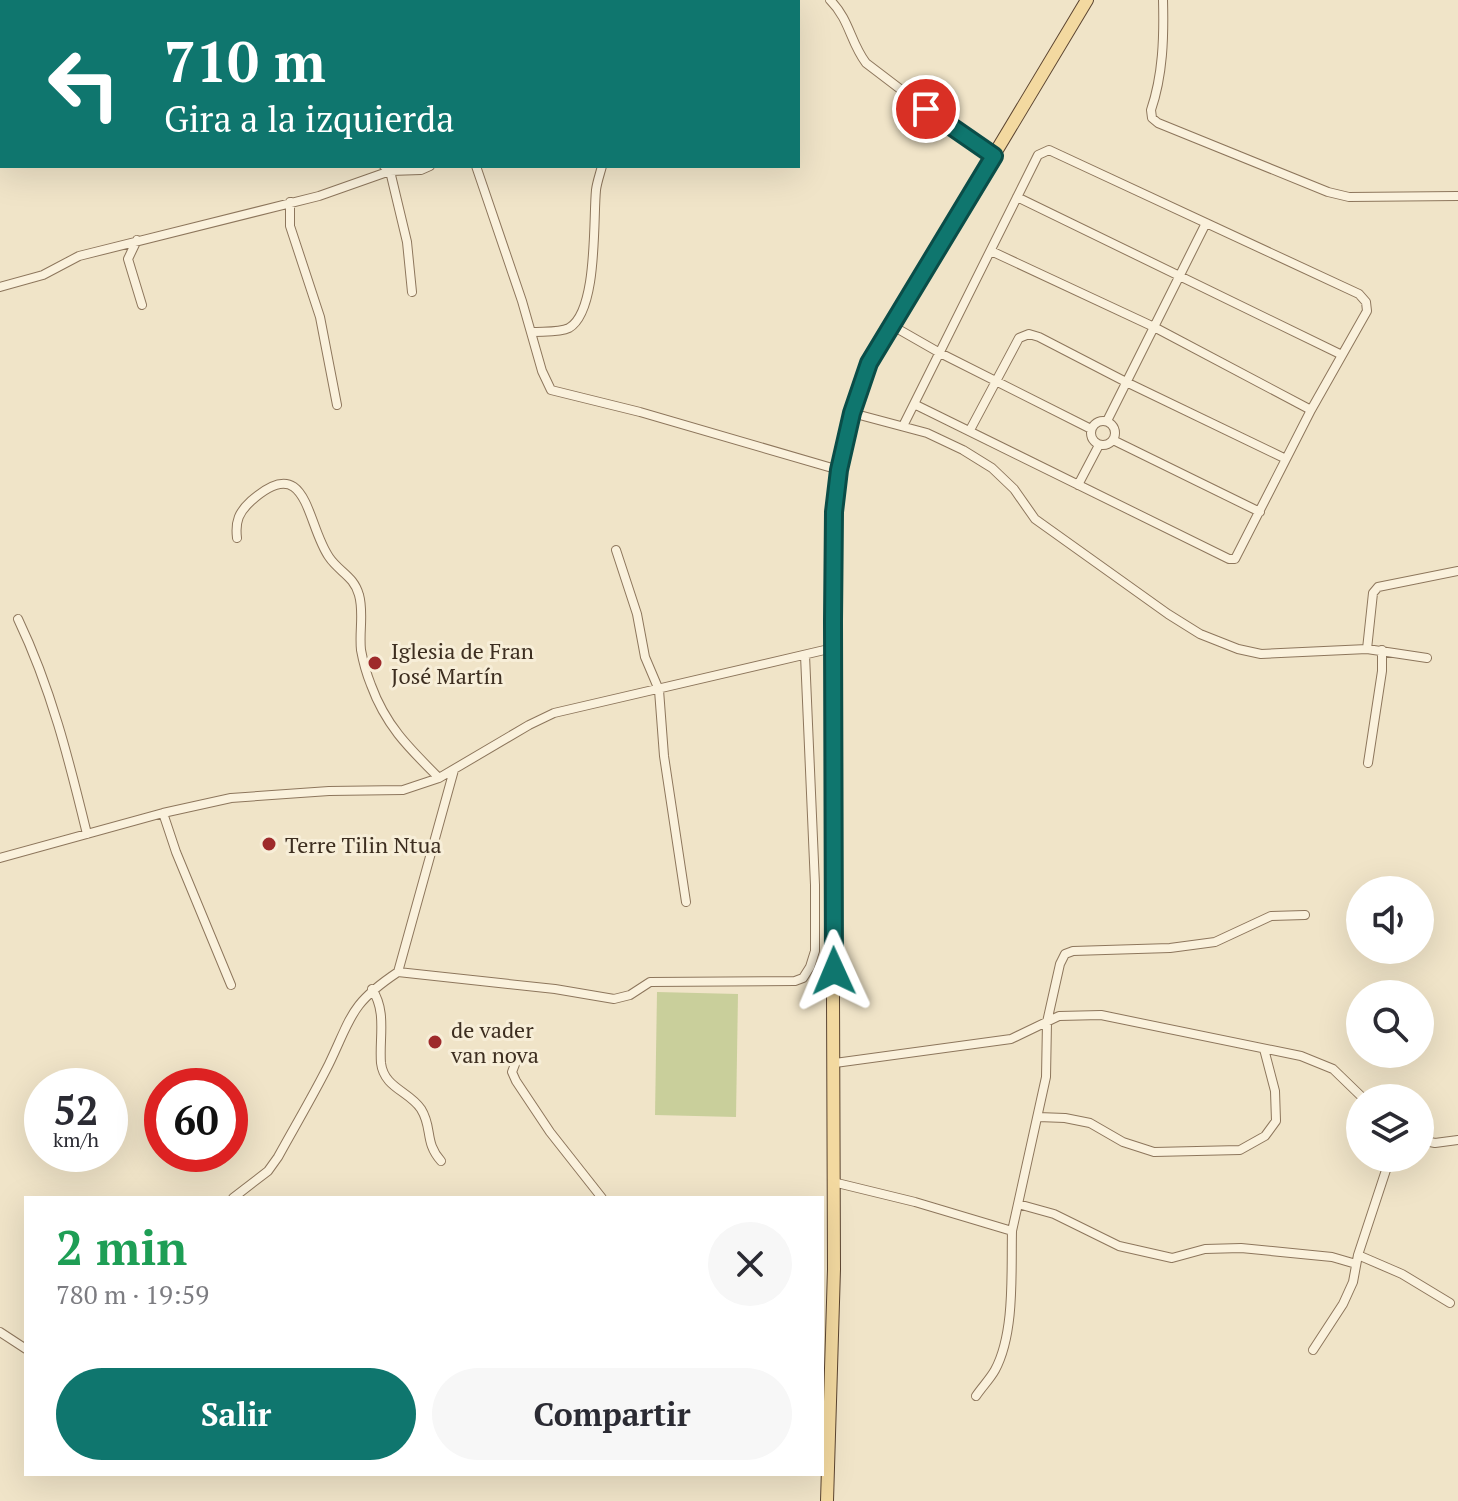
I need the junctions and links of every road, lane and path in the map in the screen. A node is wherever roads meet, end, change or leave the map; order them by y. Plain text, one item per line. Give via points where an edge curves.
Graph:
1 (830, 0) edge
2 (1087, 0) edge
3 (1163, 0) edge
4 (994, 156) junction
5 (426, 168) edge
6 (477, 168) edge
7 (601, 168) edge
8 (387, 169) edge
9 (1458, 196) edge
10 (1017, 197) junction
11 (290, 202) junction
12 (1206, 223) junction
13 (137, 240) junction
14 (991, 251) junction
15 (1179, 276) junction
16 (0, 287) edge
17 (412, 292) dead end
18 (142, 305) dead end
19 (891, 325) junction
20 (1154, 327) junction
21 (532, 332) junction
22 (940, 353) junction
23 (1342, 355) junction
24 (997, 380) junction
25 (1126, 382) junction
26 (914, 404) junction
27 (337, 405) dead end
28 (1311, 410) junction
29 (852, 413) junction
30 (1107, 421) junction
31 (903, 426) junction
32 (1091, 429) junction
33 (970, 430) junction
34 (1113, 440) junction
35 (1099, 445) junction
36 (1286, 459) junction
37 (839, 470) junction
38 (1078, 485) junction
39 (1260, 512) junction
40 (237, 538) dead end
41 (616, 550) dead end
42 (1458, 571) edge
43 (18, 619) dead end
44 (833, 648) junction
45 (1367, 649) junction
46 (1382, 650) junction
47 (805, 655) junction
48 (1427, 658) dead end
49 (659, 690) junction
50 (1368, 763) dead end
51 (454, 770) junction
52 (439, 778) junction
53 (163, 813) junction
54 (87, 834) junction
55 (0, 858) edge
56 (686, 902) dead end
57 (1305, 915) dead end
58 (398, 972) junction
59 (231, 985) dead end
60 (372, 989) junction
61 (1047, 1022) junction
62 (1264, 1049) junction
63 (517, 1059) dead end
64 (835, 1063) junction
65 (1349, 1084) edge
66 (1038, 1117) junction
67 (1458, 1140) edge
68 (1434, 1143) edge
69 (441, 1161) dead end
70 (1385, 1172) edge
71 (833, 1182) junction
72 (236, 1196) edge
73 (600, 1196) edge
74 (1018, 1204) junction
75 (1012, 1231) junction
76 (1357, 1259) junction
77 (828, 1268) edge
78 (1450, 1303) dead end
79 (0, 1332) edge
80 (24, 1348) edge
81 (1313, 1350) dead end
82 (976, 1396) dead end
83 (827, 1501) edge

1 - 4 street via 841,10 866,63
2 - 4 main road
3 - 9 street via 1161,66 1151,110 1158,123 1328,192 1349,197
4 - 19 main road
5 - 8 street
6 - 21 street
7 - 21 street via 592,267 582,309 566,330
8 - 11 street
8 - 17 street via 407,242
10 - 12 street via 1038,155 1049,150
10 - 14 street
10 - 15 street
11 - 13 street
11 - 27 street via 290,226 320,317
12 - 15 street
12 - 23 street via 1359,294 1367,311
13 - 16 street
13 - 18 street via 128,259
14 - 20 street
14 - 22 street
15 - 20 street
15 - 23 street
19 - 22 street
19 - 29 main road via 869,363
20 - 25 street
20 - 28 street
21 - 37 street via 551,390
22 - 24 street
22 - 26 street
23 - 28 street
24 - 25 street via 1019,338 1029,334
24 - 32 street
24 - 33 street
25 - 30 street
25 - 36 street
26 - 31 street
26 - 33 street
28 - 36 street
29 - 31 street
29 - 37 main road
30 - 32 street
30 - 34 street via 1115,429
31 - 45 street via 992,468 1035,519 1200,634 1261,654
32 - 35 street
33 - 38 street
34 - 35 street
34 - 39 street
35 - 38 street
36 - 39 street
37 - 44 main road
38 - 39 street via 1229,559 1239,555
40 - 52 street via 235,524 249,502 287,483 302,493 325,551 351,577 361,598 361,651 388,723
41 - 49 street
42 - 45 street via 1378,587
43 - 54 street via 45,677
44 - 47 street
44 - 64 main road
45 - 46 street
46 - 48 street
46 - 50 street
47 - 49 street
47 - 58 street via 815,951 803,978 650,982 614,999
49 - 51 street via 554,713
49 - 56 street
51 - 52 street
51 - 58 street
52 - 53 street via 403,790 231,798
53 - 54 street
53 - 59 street
54 - 55 street
57 - 61 street via 1271,916 1215,942 1065,954
58 - 60 street
60 - 69 street via 380,1001 385,1076 421,1109 432,1151
60 - 72 street via 346,1022 278,1157
61 - 62 street via 1072,1014 1101,1015
61 - 64 street via 1011,1039
61 - 66 street via 1046,1077
62 - 65 street via 1333,1069
62 - 66 street via 1276,1121 1265,1136 1240,1150 1154,1152 1090,1123
63 - 73 street via 512,1072 516,1081
64 - 71 main road
66 - 74 street
67 - 68 street
70 - 76 street
71 - 75 street
71 - 77 main road
74 - 75 street
74 - 76 street via 1054,1214 1119,1246 1172,1258 1205,1249 1241,1248
75 - 82 street via 1002,1354
76 - 78 street via 1402,1274
76 - 81 street via 1343,1304
77 - 83 main road
79 - 80 street

